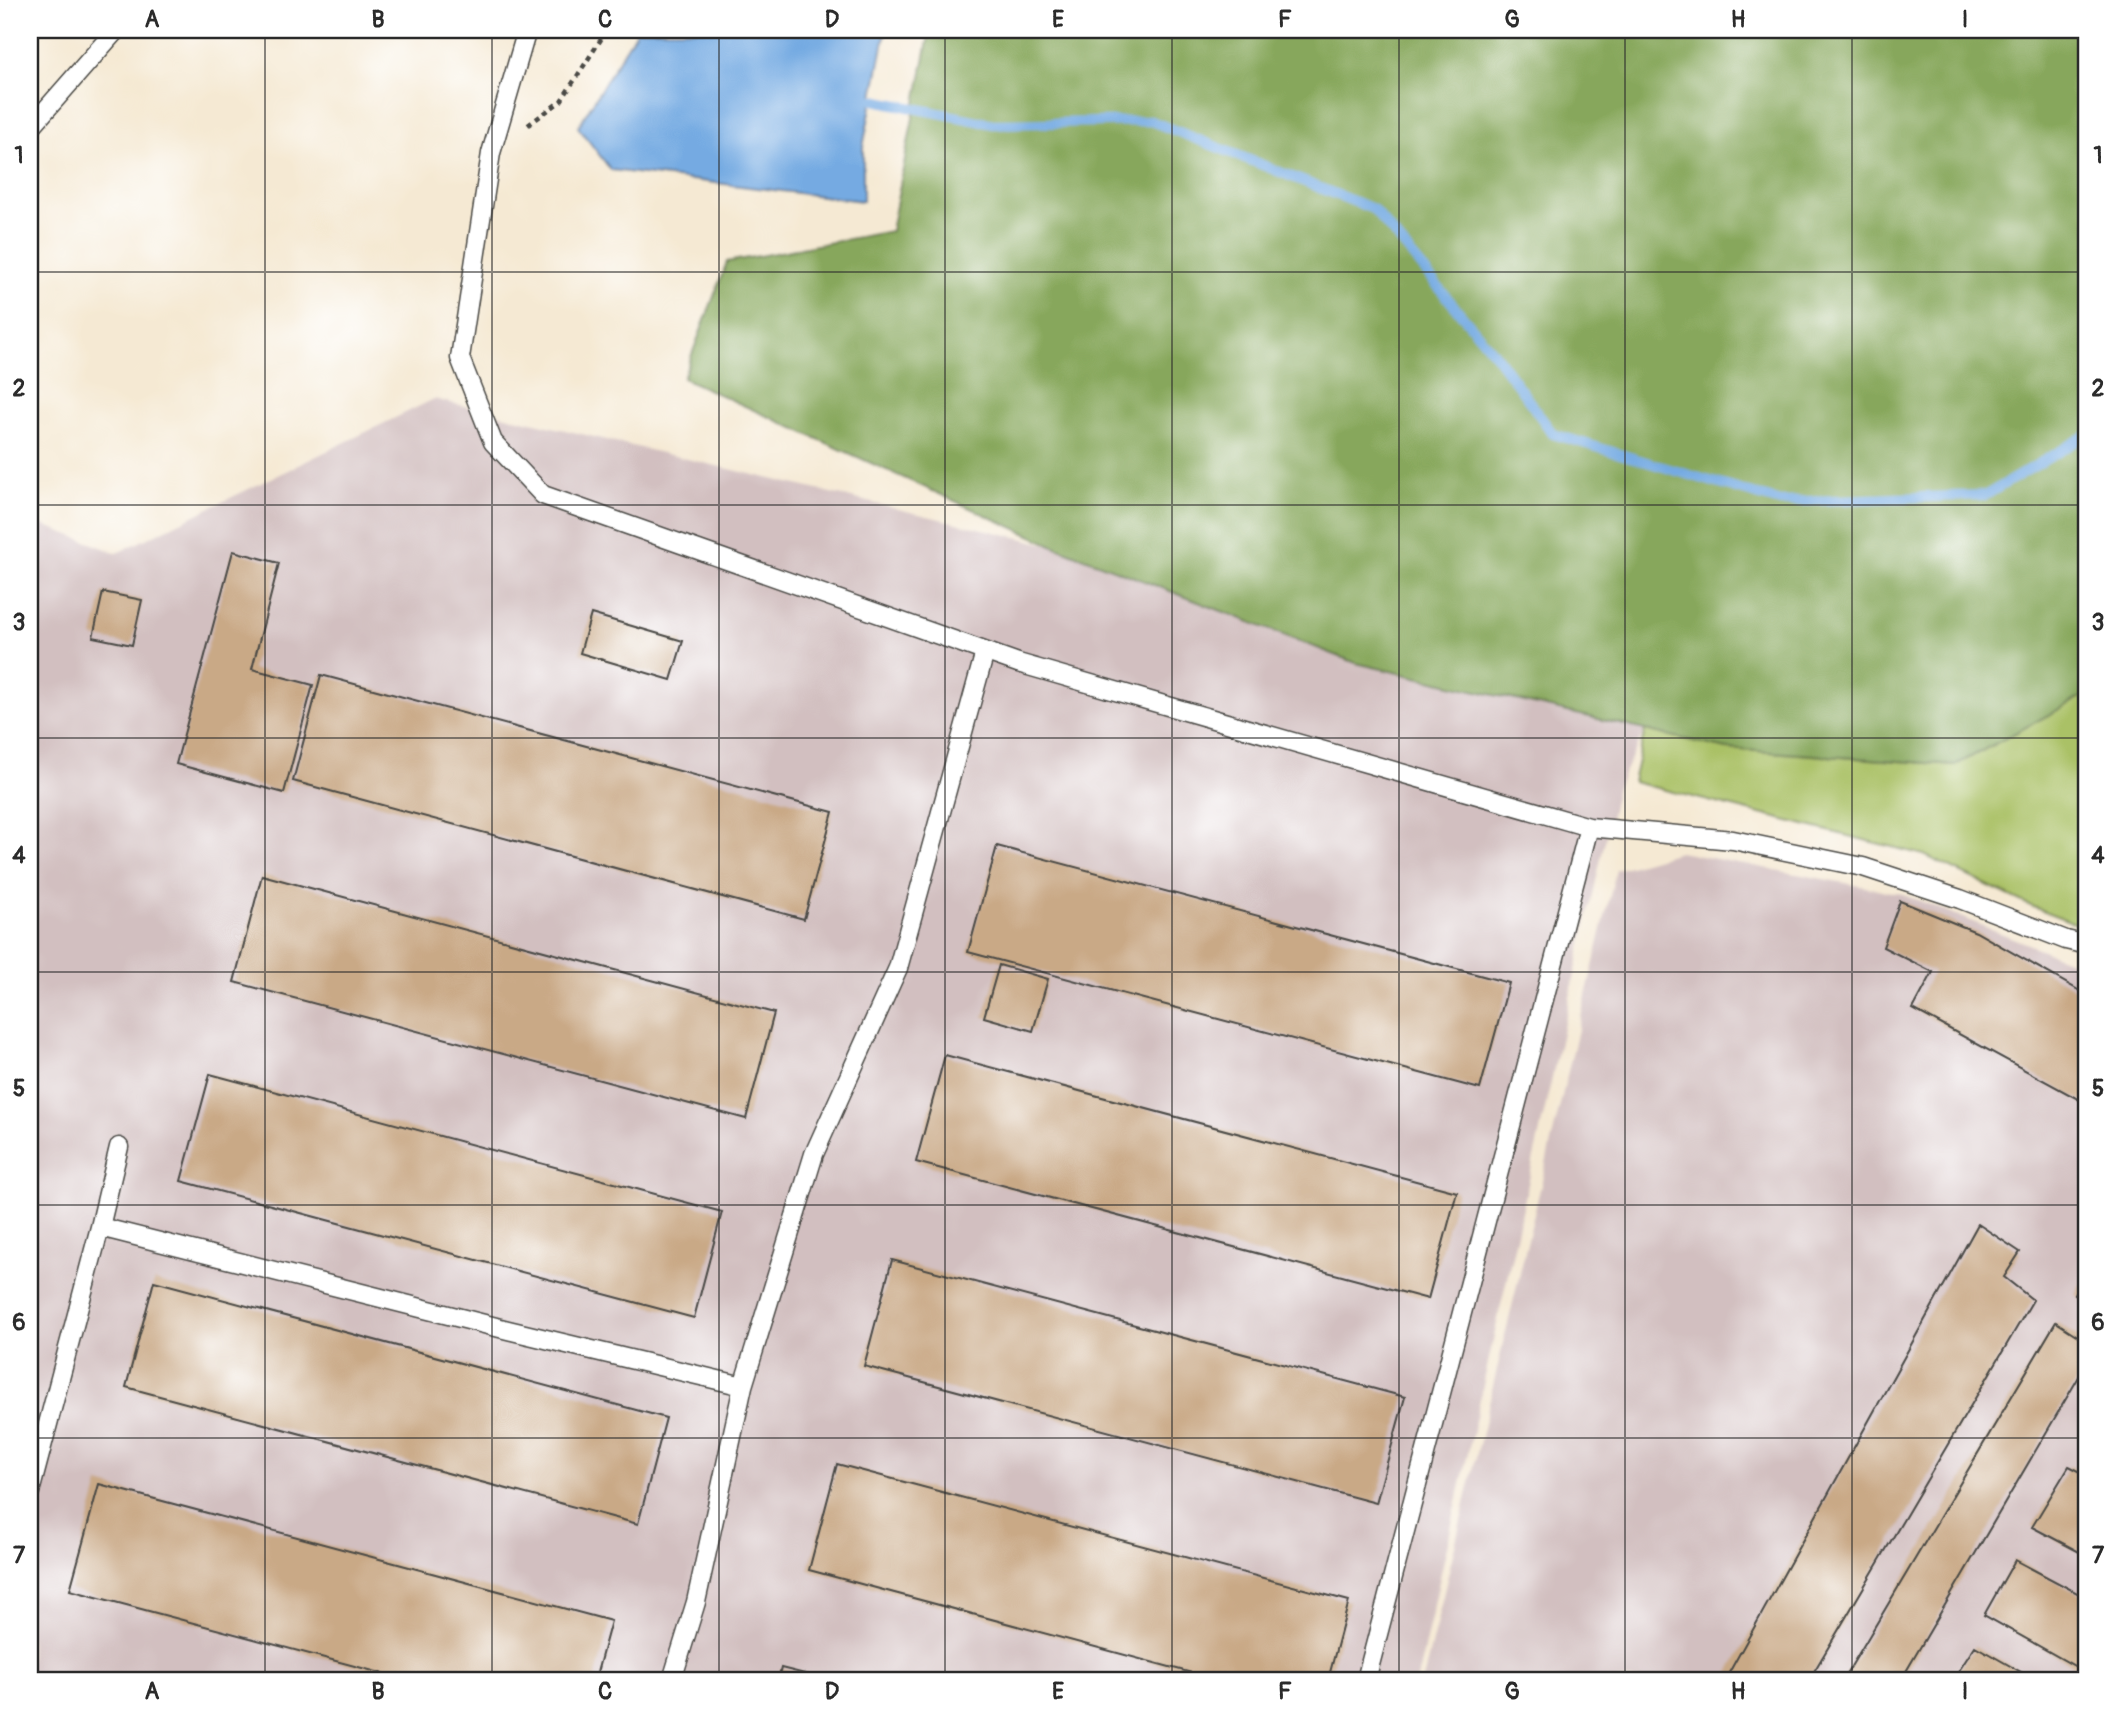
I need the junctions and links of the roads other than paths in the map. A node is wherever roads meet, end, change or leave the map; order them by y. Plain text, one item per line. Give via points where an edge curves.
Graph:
1 (116, 30) edge
2 (527, 30) edge
3 (30, 128) edge
4 (985, 652) junction
5 (1590, 828) junction
6 (2087, 946) edge
7 (119, 1147) dead end
8 (100, 1227) junction
9 (743, 1386) junction
10 (30, 1492) edge
11 (672, 1680) edge
12 (1367, 1680) edge

1 - 3 lane
2 - 4 lane via 491,153 460,358 493,442 542,495
4 - 5 lane
4 - 9 lane via 898,968 814,1154
5 - 6 lane via 1734,841 1863,867
5 - 12 lane
7 - 8 lane
8 - 9 lane
8 - 10 lane
9 - 11 lane via 696,1602

